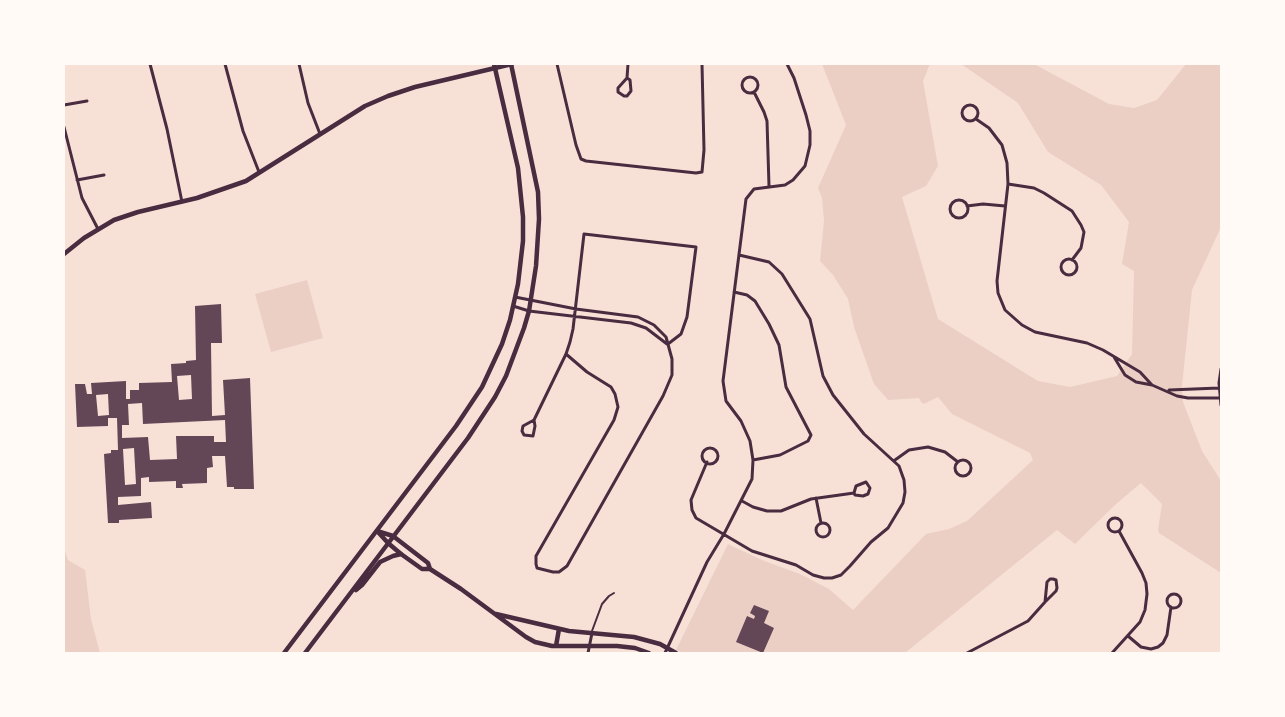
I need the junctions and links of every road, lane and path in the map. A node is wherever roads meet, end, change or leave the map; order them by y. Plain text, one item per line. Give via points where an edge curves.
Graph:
1 (150, 64) edge
2 (225, 64) edge
3 (299, 64) edge
4 (511, 64) edge
5 (557, 64) edge
6 (628, 64) edge
7 (702, 64) edge
8 (787, 64) edge
9 (495, 66) edge
10 (627, 78) junction
11 (754, 92) junction
12 (87, 101) dead end
13 (64, 105) edge
14 (976, 119) junction
15 (64, 127) edge
16 (320, 134) junction
17 (259, 172) junction
18 (104, 175) dead end
19 (77, 180) junction
20 (1008, 184) junction
21 (769, 186) junction
22 (182, 202) junction
23 (967, 206) junction
24 (1005, 206) junction
25 (98, 229) junction
26 (64, 254) edge
27 (739, 255) junction
28 (1072, 260) junction
29 (734, 292) junction
30 (515, 297) junction
31 (531, 301) junction
32 (513, 306) junction
33 (576, 309) junction
34 (529, 311) junction
35 (575, 316) junction
36 (668, 344) junction
37 (566, 354) junction
38 (1113, 357) junction
39 (1221, 369) edge
40 (1152, 385) junction
41 (1219, 388) junction
42 (1168, 390) junction
43 (1220, 398) junction
44 (1221, 404) edge
45 (534, 420) junction
46 (753, 460) junction
47 (895, 460) junction
48 (707, 462) junction
49 (958, 462) junction
50 (854, 493) junction
51 (816, 498) junction
52 (742, 501) junction
53 (821, 523) junction
54 (377, 530) junction
55 (1119, 531) junction
56 (724, 534) junction
57 (393, 536) junction
58 (388, 543) junction
59 (401, 554) junction
60 (430, 569) junction
61 (353, 592) junction
62 (614, 593) dead end
63 (1045, 602) junction
64 (1171, 607) junction
65 (492, 613) junction
66 (559, 629) junction
67 (592, 633) junction
68 (1128, 636) junction
69 (556, 646) junction
70 (589, 647) junction
71 (666, 651) edge
72 (284, 653) edge
73 (305, 653) edge
74 (588, 653) edge
75 (649, 653) edge
76 (676, 653) edge
77 (967, 653) edge
78 (1112, 653) edge

1 - 22 street
2 - 17 street via 243,131
3 - 16 street via 308,103
4 - 9 main road
4 - 31 main road via 538,192 538,244
5 - 7 street via 581,159 696,173 702,172 704,150
6 - 10 street
8 - 21 street via 806,115 810,145 805,166 794,180 785,185
9 - 16 main road via 388,96
9 - 30 main road via 522,194 523,241
10 - 10 street via 631,91 624,96 618,88
11 - 11 street via 744,91 742,86 746,79 756,80 758,85
11 - 21 street via 767,121
12 - 13 street
14 - 14 street via 976,108 969,106 962,112 964,119
14 - 20 street via 989,128 1002,145
15 - 19 street
16 - 17 main road
17 - 22 main road via 240,184
18 - 19 street
19 - 25 street
20 - 24 street
20 - 28 street via 1039,190 1072,211 1084,232 1081,248
21 - 27 street via 754,189 746,199
22 - 25 main road via 138,212
23 - 23 street via 956,201 951,212 962,217 968,211
23 - 24 street
24 - 38 street via 997,282 1005,310 1035,332 1087,343
25 - 26 main road
27 - 29 street
27 - 47 street via 769,262 782,274 810,319 821,370 833,395 864,434
28 - 28 street via 1062,265 1067,275 1076,271
29 - 46 street via 723,389 726,400 747,433
29 - 46 street via 755,301 769,324 779,345 786,387 811,435 808,441 780,455
30 - 31 street
30 - 32 main road
31 - 33 street
31 - 34 main road
32 - 34 street
32 - 54 main road via 502,344 477,395
33 - 35 street
33 - 36 street via 638,317 654,325 666,337
33 - 36 street via 584,234 696,247 688,317 681,334
34 - 35 street
34 - 57 main road via 509,369 495,397
35 - 36 street via 638,325
35 - 37 street
36 - 37 street via 673,367 670,383 567,566 560,572 542,570 536,564 536,556 614,420 618,407 611,387
37 - 45 street
38 - 40 street via 1140,372
38 - 40 street via 1125,375 1136,382
39 - 41 street
40 - 42 street
41 - 42 street
41 - 43 street
42 - 43 street via 1188,398
43 - 44 street
45 - 45 street via 533,436 524,436 524,426
46 - 52 street via 752,479
47 - 49 street via 909,450 928,447 940,449
47 - 56 street via 904,480 903,503 888,528 870,542 840,575 832,578 813,575 796,565 752,551
48 - 48 street via 702,454 712,448 717,452 717,458 713,463
48 - 56 street via 691,500 692,510 700,521
49 - 49 street via 955,468 958,474 969,474 972,468 969,462
50 - 50 street via 866,496 868,483 858,484
50 - 51 street
51 - 52 street via 782,511 759,509
51 - 53 street
52 - 56 street
53 - 53 street via 830,527 827,536 822,537 816,532
54 - 57 main road
54 - 58 main road
54 - 72 main road
55 - 55 street via 1113,532 1108,528 1111,518 1121,521
55 - 68 street via 1142,573 1147,594 1140,622
56 - 71 street
57 - 58 main road
57 - 60 main road via 428,563
58 - 59 main road
58 - 61 main road
59 - 60 main road via 422,570
59 - 61 main road via 380,562 362,586
60 - 65 main road
61 - 73 main road
62 - 67 lane via 602,604
63 - 63 street via 1056,592 1058,582 1053,579 1047,582
63 - 77 street via 1028,621
64 - 64 street via 1179,606 1177,595 1169,596
64 - 68 street via 1166,635 1158,647 1141,647
65 - 66 main road
65 - 69 main road via 535,642
66 - 67 main road
66 - 69 main road
67 - 70 street
67 - 71 main road via 634,637
68 - 78 street
69 - 70 main road
70 - 74 street
70 - 75 main road via 617,646
71 - 76 main road

